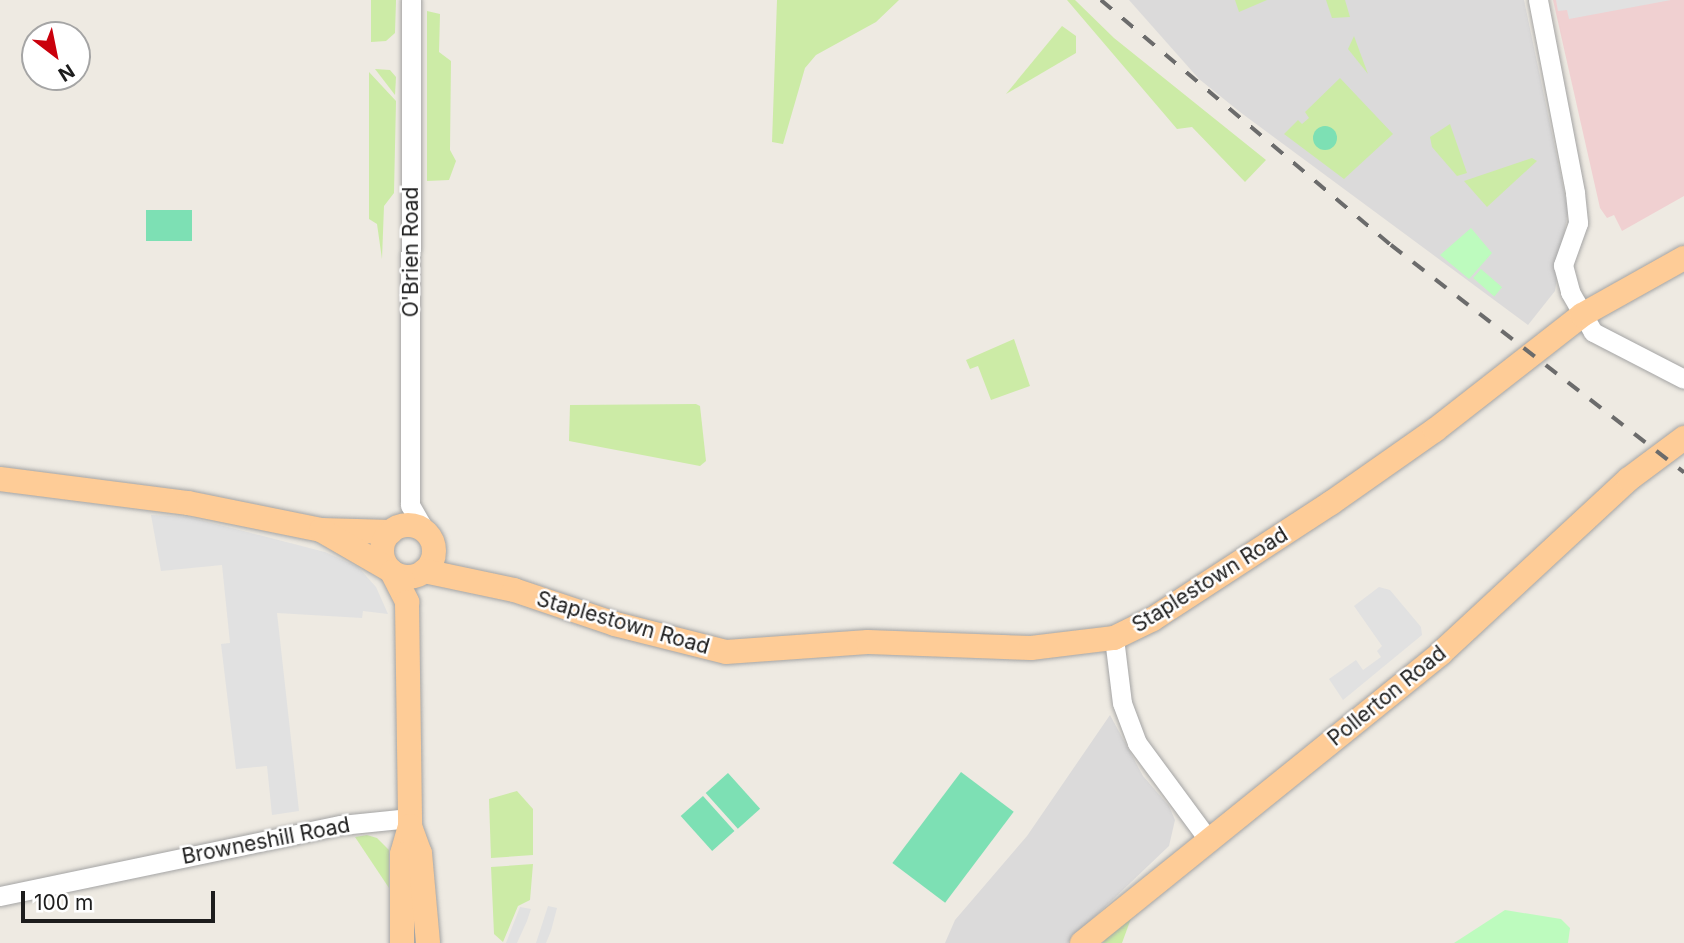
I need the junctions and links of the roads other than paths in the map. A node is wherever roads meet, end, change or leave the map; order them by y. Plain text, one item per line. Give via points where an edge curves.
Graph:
1 (411, 0) edge
2 (1538, 0) edge
3 (1684, 257) edge
4 (1582, 315) junction
5 (1684, 379) edge
6 (1684, 438) edge
7 (0, 479) edge
8 (410, 505) junction
9 (321, 530) junction
10 (392, 531) junction
11 (429, 537) junction
12 (391, 571) junction
13 (423, 572) junction
14 (495, 586) junction
15 (407, 602) junction
16 (1114, 638) junction
17 (410, 822) junction
18 (1207, 838) junction
19 (0, 896) edge
20 (402, 943) edge
21 (428, 943) edge
22 (1082, 943) edge

1 - 8 street, O'Brien Road
2 - 4 street via 1578,223 1563,265
3 - 4 main road, Staplestown Road
4 - 5 street via 1593,332 1613,346
4 - 16 main road, Staplestown Road via 1435,430 1331,503 1153,619
6 - 18 main road, Pollerton Road via 1629,479 1441,653
7 - 9 main road via 188,503
8 - 10 street
8 - 11 street, O'Brien Road
9 - 10 main road
9 - 12 main road
10 - 11 main road via 410,526
10 - 12 main road via 382,552
11 - 13 main road via 433,558
11 - 14 main road, Staplestown Road
12 - 13 main road via 407,578
12 - 15 main road
13 - 14 main road, Staplestown Road
13 - 15 main road
14 - 16 main road, Staplestown Road via 615,624 726,652 868,642 1031,648
15 - 17 main road
16 - 18 street via 1122,703 1133,734 1147,761
17 - 19 street, Browneshill Road via 341,825
17 - 20 main road via 402,854
17 - 21 main road via 419,853
18 - 22 main road, Pollerton Road

